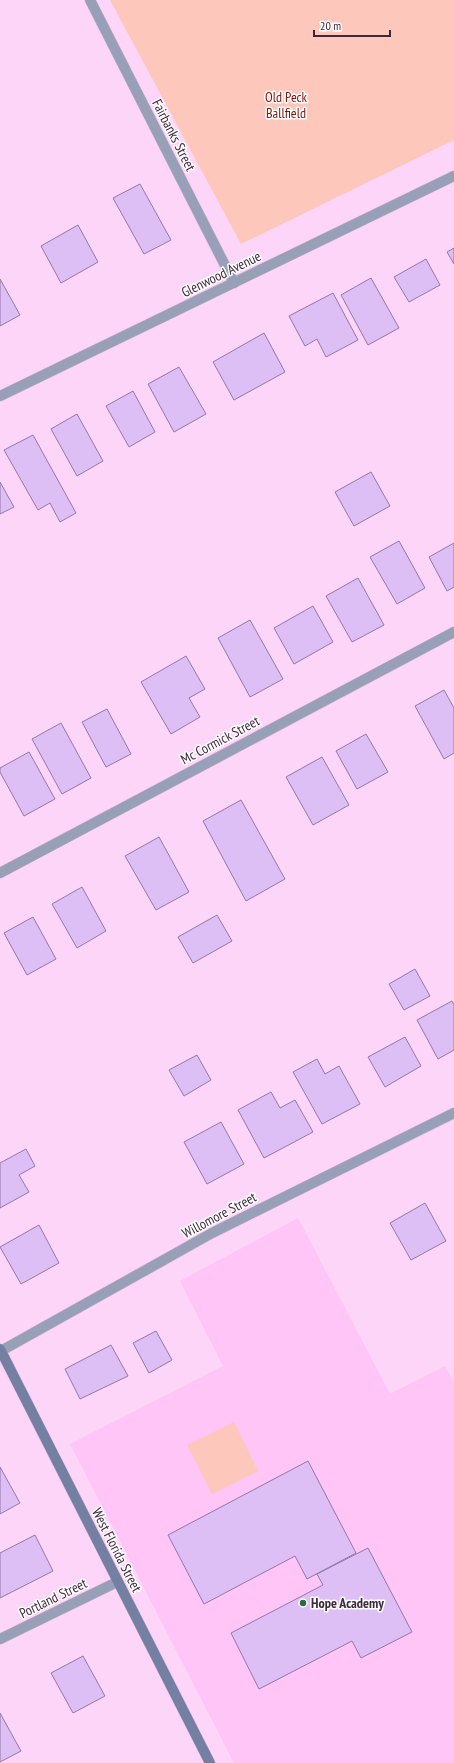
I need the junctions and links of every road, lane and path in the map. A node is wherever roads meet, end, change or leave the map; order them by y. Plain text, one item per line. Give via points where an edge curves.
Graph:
1 (90, 0) edge
2 (454, 176) edge
3 (234, 283) junction
4 (0, 396) edge
5 (454, 632) edge
6 (0, 873) edge
7 (454, 1113) edge
8 (0, 1350) edge
9 (117, 1582) junction
10 (0, 1639) edge
11 (210, 1763) edge

1 - 3 street, Fairbanks Street
2 - 3 street, Glenwood Avenue
3 - 4 street, Glenwood Avenue
5 - 6 street, Mc Cormick Street
7 - 8 street, Willomore Street via 212,1233
8 - 9 main road, West Florida Street
9 - 10 street, Portland Street
9 - 11 main road, West Florida Street

